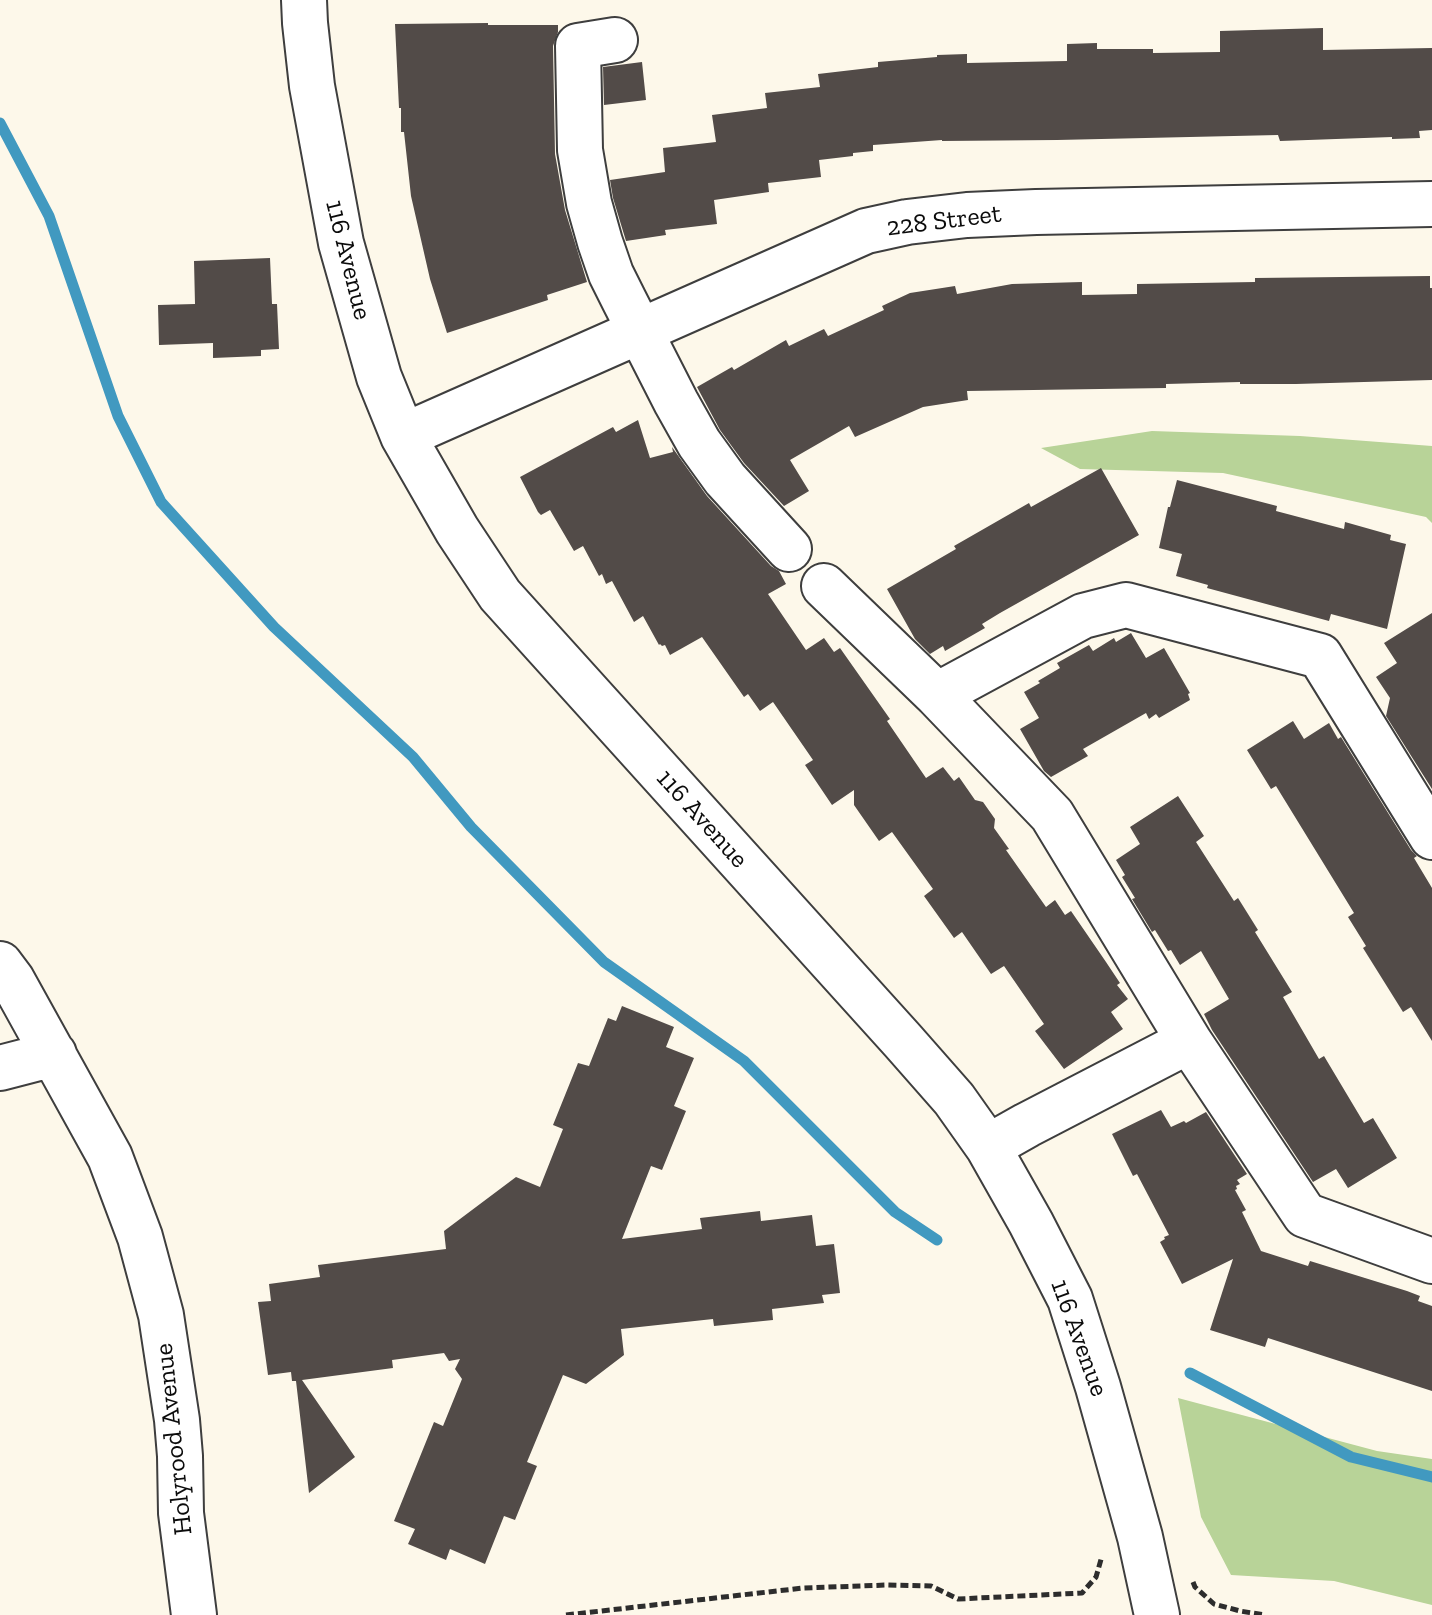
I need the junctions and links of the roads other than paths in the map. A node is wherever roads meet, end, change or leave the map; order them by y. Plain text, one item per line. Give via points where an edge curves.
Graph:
1 (304, 0) edge
2 (615, 40) dead end
3 (1432, 204) edge
4 (640, 331) junction
5 (403, 436) junction
6 (789, 549) dead end
7 (824, 586) dead end
8 (937, 695) junction
9 (1432, 837) edge
10 (0, 964) edge
11 (1189, 1041) junction
12 (54, 1054) junction
13 (0, 1068) edge
14 (988, 1147) junction
15 (1432, 1261) edge
16 (194, 1615) edge
17 (1157, 1615) edge

1 - 5 street, 116 Avenue via 312,86 341,243 379,377
2 - 4 street via 578,46 580,150 600,242
3 - 4 street, 228 Street via 1036,212 907,222 866,231
4 - 5 street, 228 Street
4 - 6 street via 699,443
5 - 14 street, 116 Avenue via 500,595 903,1041
7 - 8 street
8 - 9 street via 1083,616 1126,605 1320,656
8 - 11 street via 1052,815
10 - 12 street, Holyrood Avenue
11 - 14 street
11 - 15 street via 1305,1215
12 - 13 street
12 - 16 street, Holyrood Avenue via 110,1157 161,1315 177,1420 181,1513
14 - 17 street, 116 Avenue via 1070,1299 1144,1549

